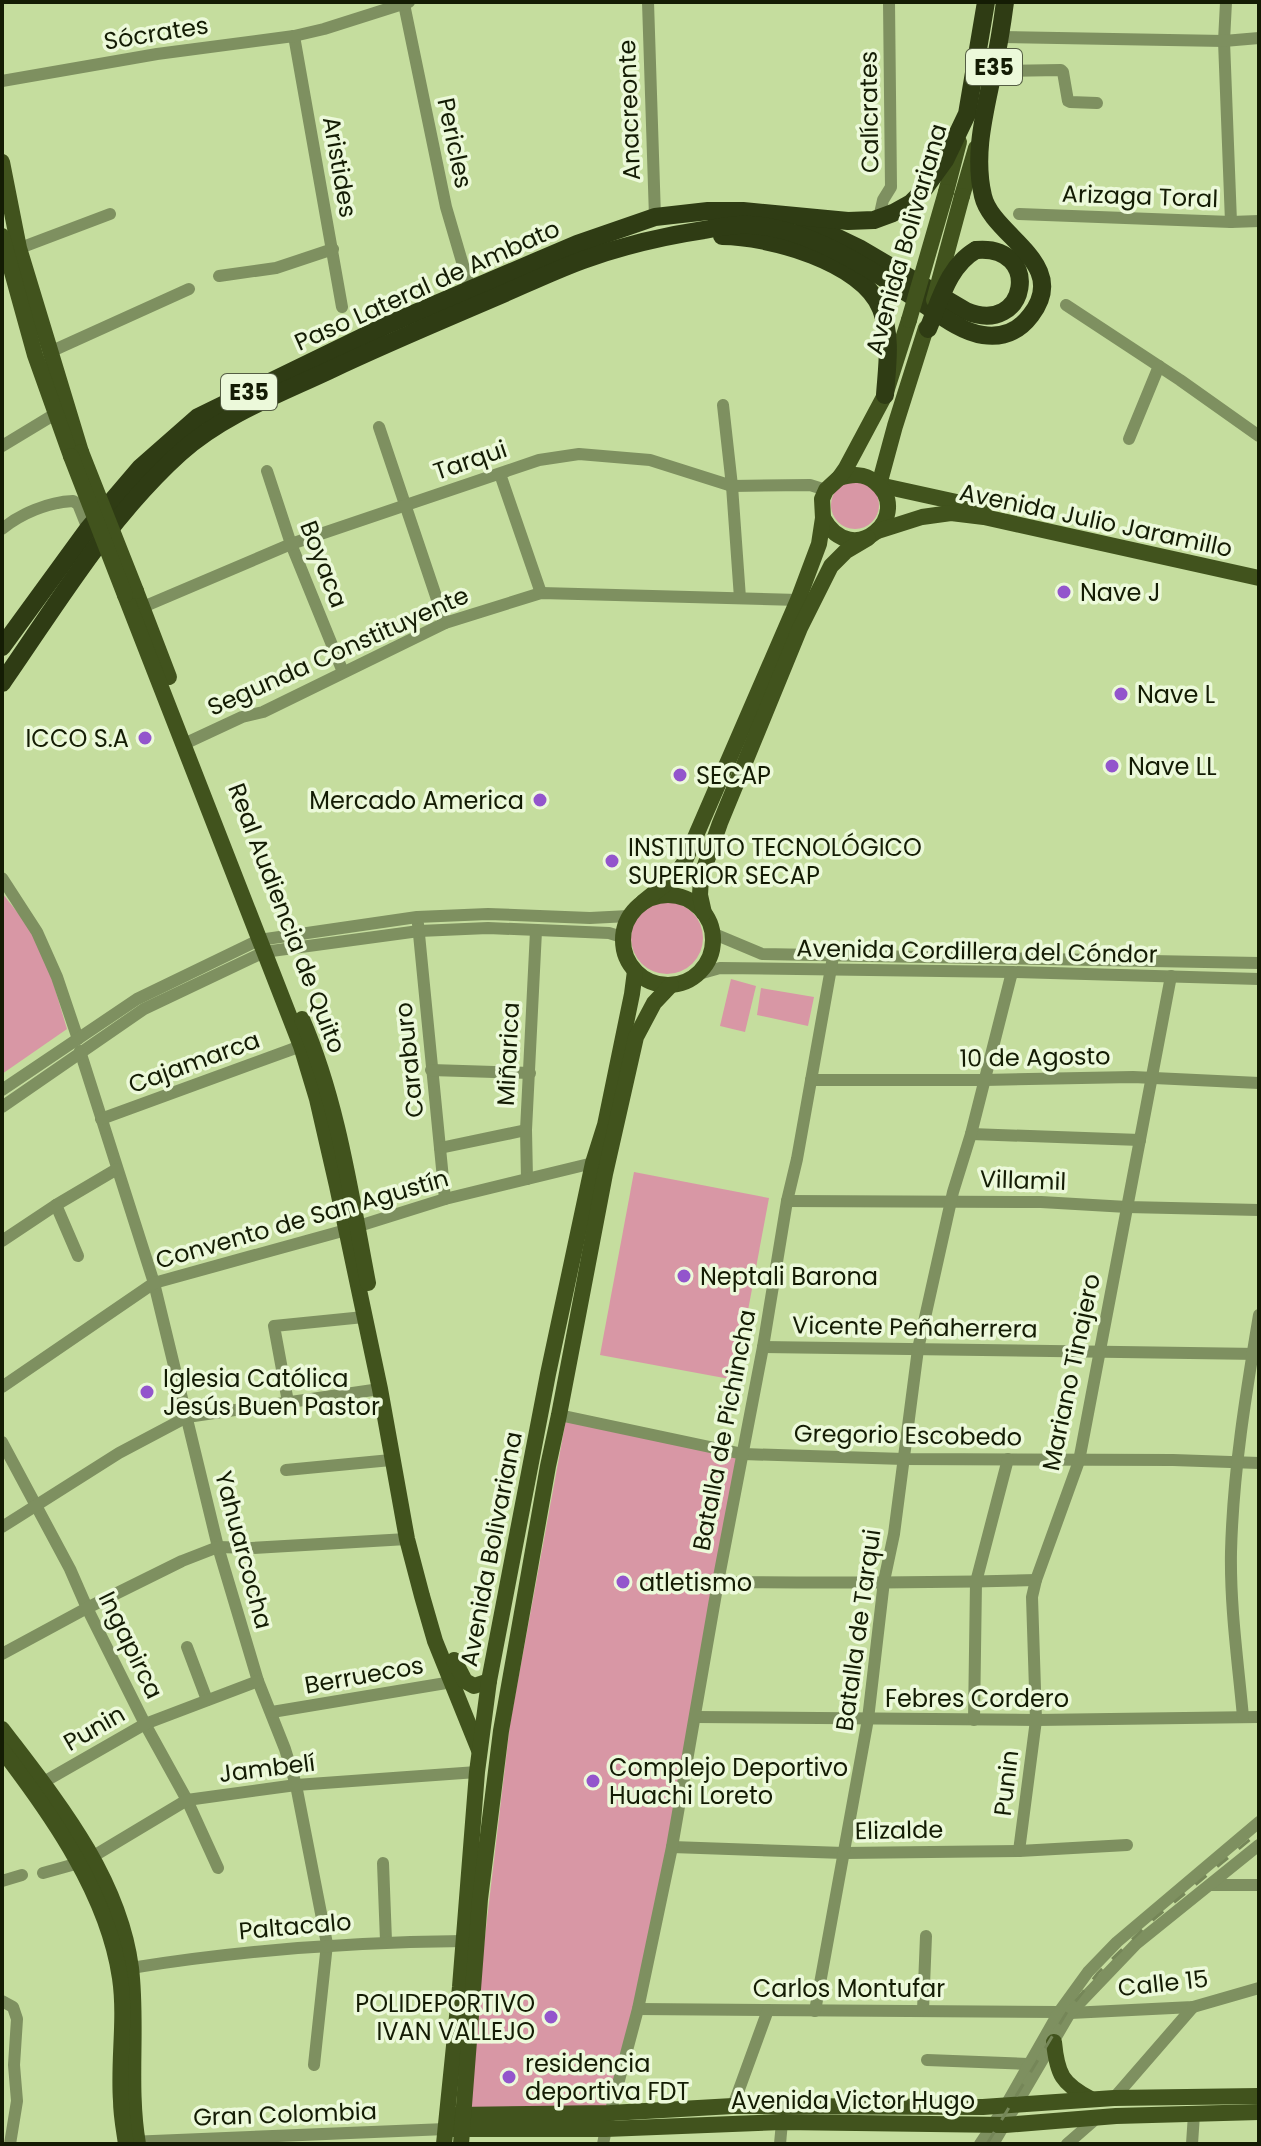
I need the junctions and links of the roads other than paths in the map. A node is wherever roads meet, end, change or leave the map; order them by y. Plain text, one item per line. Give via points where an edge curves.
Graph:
1 (648, 2) edge
2 (889, 2) edge
3 (986, 2) edge
4 (1005, 2) edge
5 (1226, 2) edge
6 (406, 3) edge
7 (294, 36) junction
8 (999, 37) junction
9 (1259, 38) edge
10 (1224, 41) junction
11 (993, 71) junction
12 (2, 81) edge
13 (1097, 103) dead end
14 (967, 114) junction
15 (980, 132) junction
16 (2, 162) edge
17 (954, 194) junction
18 (110, 214) dead end
19 (1019, 214) dead end
20 (792, 215) junction
21 (655, 217) junction
22 (879, 218) junction
23 (1259, 221) edge
24 (1231, 222) junction
25 (668, 235) junction
26 (9, 246) edge
27 (333, 249) junction
28 (219, 276) dead end
29 (15, 280) edge
30 (189, 289) dead end
31 (470, 289) junction
32 (1066, 305) dead end
33 (342, 307) dead end
34 (925, 333) junction
35 (52, 351) junction
36 (1159, 366) junction
37 (885, 395) junction
38 (723, 405) dead end
39 (61, 411) junction
40 (379, 427) dead end
41 (1259, 436) edge
42 (1129, 439) dead end
43 (2, 446) edge
44 (267, 471) dead end
45 (500, 474) junction
46 (839, 478) junction
47 (879, 485) junction
48 (732, 486) junction
49 (826, 490) junction
50 (405, 505) junction
51 (823, 518) junction
52 (2, 529) edge
53 (88, 529) junction
54 (873, 534) junction
55 (291, 544) junction
56 (1259, 568) edge
57 (1259, 578) edge
58 (541, 593) junction
59 (135, 598) junction
60 (740, 598) junction
61 (798, 600) junction
62 (445, 623) junction
63 (2, 647) edge
64 (343, 672) junction
65 (2, 683) edge
66 (189, 742) junction
67 (2, 878) edge
68 (643, 902) junction
69 (704, 913) junction
70 (629, 916) junction
71 (417, 917) junction
72 (419, 931) junction
73 (536, 931) junction
74 (712, 933) junction
75 (337, 936) junction
76 (622, 937) junction
77 (266, 946) junction
78 (833, 957) junction
79 (1259, 963) edge
80 (830, 970) junction
81 (635, 971) junction
82 (1012, 972) junction
83 (695, 975) junction
84 (1171, 976) junction
85 (1259, 979) edge
86 (671, 985) junction
87 (79, 1045) junction
88 (301, 1046) junction
89 (431, 1070) junction
90 (530, 1073) junction
91 (1152, 1078) junction
92 (811, 1080) junction
93 (984, 1080) junction
94 (1259, 1083) edge
95 (2, 1090) edge
96 (2, 1107) edge
97 (101, 1119) junction
98 (526, 1130) junction
99 (971, 1134) junction
100 (1140, 1140) junction
101 (440, 1148) junction
102 (593, 1163) junction
103 (117, 1169) junction
104 (527, 1179) junction
105 (445, 1199) junction
106 (951, 1200) junction
107 (787, 1201) junction
108 (56, 1205) junction
109 (1127, 1207) junction
110 (1259, 1210) edge
111 (352, 1228) junction
112 (2, 1241) edge
113 (78, 1256) dead end
114 (154, 1283) junction
115 (1259, 1315) edge
116 (364, 1317) junction
117 (763, 1347) junction
118 (918, 1349) junction
119 (1100, 1352) junction
120 (1256, 1354) edge
121 (2, 1387) edge
122 (380, 1389) junction
123 (288, 1402) junction
124 (559, 1415) junction
125 (187, 1417) junction
126 (2, 1442) edge
127 (743, 1454) junction
128 (904, 1459) junction
129 (1008, 1459) junction
130 (391, 1460) junction
131 (1079, 1461) junction
132 (1237, 1463) junction
133 (1259, 1463) edge
134 (286, 1470) dead end
135 (36, 1504) junction
136 (2, 1527) edge
137 (407, 1539) junction
138 (218, 1547) junction
139 (1036, 1580) junction
140 (884, 1581) junction
141 (718, 1582) junction
142 (976, 1582) junction
143 (87, 1608) junction
144 (187, 1647) dead end
145 (2, 1654) edge
146 (457, 1679) junction
147 (258, 1681) junction
148 (489, 1681) junction
149 (207, 1700) junction
150 (272, 1712) junction
151 (696, 1717) junction
152 (1243, 1717) junction
153 (1259, 1717) edge
154 (868, 1719) junction
155 (974, 1720) junction
156 (1036, 1720) junction
157 (145, 1724) junction
158 (2, 1729) edge
159 (2, 1750) edge
160 (479, 1750) junction
161 (477, 1772) junction
162 (42, 1783) junction
163 (296, 1785) junction
164 (187, 1800) junction
165 (1259, 1822) edge
166 (1127, 1845) dead end
167 (1259, 1845) edge
168 (672, 1847) junction
169 (1019, 1851) junction
170 (844, 1853) junction
171 (86, 1860) junction
172 (383, 1863) dead end
173 (218, 1868) dead end
174 (43, 1873) dead end
175 (22, 1875) dead end
176 (2, 1881) edge
177 (1211, 1885) junction
178 (1259, 1885) edge
179 (926, 1936) dead end
180 (386, 1941) junction
181 (464, 1941) junction
182 (327, 1944) junction
183 (131, 1968) junction
184 (1259, 1988) edge
185 (2, 2001) edge
186 (1193, 2007) junction
187 (638, 2009) junction
188 (768, 2010) junction
189 (923, 2010) junction
190 (815, 2011) junction
191 (1065, 2012) junction
192 (1054, 2042) junction
193 (927, 2060) dead end
194 (1028, 2064) junction
195 (314, 2065) dead end
196 (1259, 2096) edge
197 (1114, 2098) junction
198 (1093, 2100) junction
199 (1012, 2105) junction
200 (733, 2106) junction
201 (1259, 2112) edge
202 (1194, 2114) junction
203 (1099, 2116) junction
204 (782, 2122) junction
205 (998, 2125) junction
206 (454, 2129) edge
207 (606, 2129) edge
208 (132, 2143) edge
209 (10, 2144) edge
210 (780, 2144) edge
211 (980, 2144) edge
212 (993, 2144) edge
213 (1067, 2144) edge
214 (1192, 2144) edge

1 - 21 street, Anacreonte
2 - 22 street, Calícrates via 891,187
3 - 14 highway, Avenida Bolivariana / E35
4 - 8 highway, Avenida Bolivariana / E35
5 - 10 street
6 - 7 street, Sócrates
6 - 31 street, Pericles via 446,207
7 - 12 street, Sócrates
7 - 27 street, Aristides
8 - 10 street
8 - 11 highway, Avenida Bolivariana / E35
9 - 10 street
10 - 24 street
11 - 13 street via 1061,70 1068,101
11 - 15 highway, Avenida Bolivariana / E35
14 - 17 main road, Avenida Bolivariana
14 - 22 highway via 922,192
15 - 17 main road, Avenida Bolivariana
15 - 25 highway via 984,202 1032,258 1041,281 1037,306 1010,333 970,331 846,255 774,228 734,225
16 - 26 main road, Real Audiencia de Quito
17 - 34 main road, Avenida Bolivariana, bridge
17 - 37 main road, Avenida Bolivariana, bridge
18 - 26 street
19 - 24 street, Arizaga Toral
20 - 21 highway, Paso Lateral de Ambato / E35 via 708,211
20 - 22 highway, Paso Lateral de Ambato via 848,221
20 - 34 highway, bridge via 859,248 966,311 976,316 998,315 1012,305 1021,283 1013,262 996,251 976,250 966,256 957,265
21 - 31 highway, Paso Lateral de Ambato / E35
23 - 24 street, Arizaga Toral
25 - 37 highway via 736,236 795,249 853,276 870,289 881,309 889,346
25 - 65 highway, Paso Lateral de Ambato / E35 via 584,260 394,340 206,431 178,454 106,534
26 - 29 main road, Real Audiencia de Quito
27 - 28 street via 276,268
27 - 33 street, Aristides
29 - 35 main road, Real Audiencia de Quito
29 - 39 main road, Real Audiencia de Quito via 35,355
30 - 35 street
31 - 53 highway, Paso Lateral de Ambato / E35 via 198,417 140,468
32 - 36 street
34 - 47 main road, Avenida Bolivariana
35 - 39 main road, Real Audiencia de Quito
36 - 41 street
36 - 42 street
37 - 46 main road, Avenida Bolivariana
38 - 48 street
39 - 43 street
39 - 59 main road, Real Audiencia de Quito, bridge
40 - 50 street
44 - 55 street, Boyaca
45 - 48 street, Tarqui via 539,460 579,454 650,460
45 - 50 street, Tarqui
45 - 58 street
46 - 47 main road via 860,475
46 - 49 main road, Avenida Bolivariana
47 - 54 main road, Avenida Bolivariana via 888,514
47 - 56 main road, Avenida Julio Jaramillo
48 - 49 street, Tarqui via 810,485
48 - 60 street
49 - 51 main road
50 - 55 street, Tarqui
50 - 62 street
51 - 54 main road via 847,540
51 - 61 main road
52 - 53 street via 41,508 73,501
53 - 63 highway, Paso Lateral de Ambato / E35
54 - 57 main road, Avenida Julio Jaramillo via 951,513
54 - 69 main road via 831,566 800,628 701,877
55 - 59 street, Tarqui
55 - 64 street, Boyaca
58 - 60 street, Segunda Constituyente
58 - 62 street, Segunda Constituyente
59 - 66 main road, Real Audiencia de Quito
60 - 61 street, Segunda Constituyente
61 - 68 main road via 684,863
62 - 64 street, Segunda Constituyente
64 - 66 street, Segunda Constituyente
66 - 77 main road, Real Audiencia de Quito
67 - 87 street, Yahuarcocha via 37,932
68 - 69 main road via 676,896
68 - 70 main road
69 - 74 main road
70 - 71 street
70 - 76 main road
71 - 72 street, Caraburo
71 - 75 street
72 - 73 street
72 - 75 street
72 - 89 street, Caraburo
73 - 76 street
73 - 90 street, Miñarica
74 - 78 street, Avenida Cordillera del Cóndor via 762,954
74 - 83 main road via 710,956
75 - 77 street
76 - 81 main road
77 - 87 street via 137,999
77 - 88 main road, Real Audiencia de Quito
77 - 111 main road, Real Audiencia de Quito via 313,1045 327,1089
78 - 79 street, Avenida Cordillera del Cóndor
78 - 80 street, Batalla de Pichincha
80 - 82 street, Avenida Cordillera del Cóndor
80 - 83 street, Avenida Cordillera del Cóndor via 720,968
80 - 92 street, Batalla de Pichincha
81 - 86 main road
81 - 102 main road, Avenida Bolivariana
82 - 84 street, Avenida Cordillera del Cóndor
82 - 93 street
83 - 86 main road, Avenida Bolivariana
84 - 85 street, Avenida Cordillera del Cóndor
84 - 91 street, Mariano Tinajero
86 - 124 main road, Avenida Bolivariana via 654,1003 636,1037
87 - 95 street
87 - 96 street
87 - 97 street, Yahuarcocha
88 - 97 street, Cajamarca
88 - 111 main road, Real Audiencia de Quito
89 - 90 street
89 - 101 street, Caraburo
90 - 98 street, Miñarica
91 - 93 street, 10 de Agosto
91 - 94 street, 10 de Agosto
91 - 100 street, Mariano Tinajero
92 - 93 street, 10 de Agosto
92 - 107 street, Batalla de Pichincha
93 - 99 street
97 - 103 street, Yahuarcocha
98 - 101 street
98 - 104 street, Miñarica
99 - 100 street
99 - 106 street
100 - 109 street, Mariano Tinajero
101 - 105 street, Caraburo
102 - 104 street, Convento de San Agustín
102 - 148 main road, Avenida Bolivariana
103 - 108 street
103 - 114 street, Yahuarcocha
104 - 105 street, Convento de San Agustín
105 - 111 street, Convento de San Agustín
106 - 107 street, Villamil
106 - 109 street, Villamil
106 - 118 street, Batalla de Tarqui
107 - 117 street, Batalla de Pichincha
108 - 112 street
108 - 113 street
109 - 110 street, Villamil
109 - 119 street, Mariano Tinajero
111 - 114 street, Convento de San Agustín
111 - 116 main road, Real Audiencia de Quito
111 - 146 main road, Real Audiencia de Quito via 415,1528
114 - 121 street, Convento de San Agustín
114 - 125 street, Yahuarcocha
115 - 120 street
116 - 122 main road, Real Audiencia de Quito
116 - 123 street via 274,1326
117 - 118 street, Vicente Peñaherrera
117 - 127 street, Batalla de Pichincha
118 - 119 street, Vicente Peñaherrera
118 - 128 street, Batalla de Tarqui
119 - 120 street, Vicente Peñaherrera
119 - 131 street, Mariano Tinajero
120 - 132 street
122 - 123 street
122 - 130 main road, Real Audiencia de Quito
123 - 125 street
124 - 127 street, Gregorio Escobedo
124 - 206 main road, Avenida Bolivariana via 501,1731
125 - 135 street
125 - 138 street, Yahuarcocha
126 - 135 street, Ingapirca
127 - 128 street, Gregorio Escobedo
127 - 141 street, Batalla de Pichincha
128 - 129 street, Gregorio Escobedo
128 - 140 street, Batalla de Tarqui
129 - 131 street, Gregorio Escobedo
129 - 142 street
130 - 134 street
130 - 137 main road, Real Audiencia de Quito
131 - 132 street, Gregorio Escobedo
131 - 139 street, Mariano Tinajero
132 - 133 street, Gregorio Escobedo
132 - 152 street via 1232,1597
135 - 136 street
135 - 143 street, Ingapirca
137 - 138 street
137 - 146 main road, Real Audiencia de Quito via 435,1641
138 - 143 street
138 - 147 street, Yahuarcocha
139 - 142 street
139 - 156 street, Mariano Tinajero
140 - 141 street
140 - 142 street
140 - 154 street, Batalla de Tarqui
141 - 151 street, Batalla de Pichincha
142 - 155 street
143 - 145 street
143 - 157 street, Ingapirca
144 - 149 street
146 - 148 main road via 474,1686
146 - 150 street, Berruecos
146 - 160 main road, Real Audiencia de Quito
147 - 149 street, Punin
147 - 150 street, Yahuarcocha
148 - 160 main road, Avenida Bolivariana
149 - 157 street, Punin
150 - 163 street, Yahuarcocha
151 - 154 street, Febres Cordero
151 - 168 street, Batalla de Pichincha
152 - 153 street, Febres Cordero
152 - 156 street, Febres Cordero
154 - 155 street, Febres Cordero
154 - 170 street, Batalla de Tarqui
155 - 156 street, Febres Cordero
156 - 169 street, Punin
157 - 162 street, Punin
157 - 164 street, Ingapirca
158 - 162 main road
159 - 171 main road
160 - 161 main road, Avenida Bolivariana
161 - 163 street, Jambelí
161 - 181 main road, Avenida Bolivariana
162 - 171 main road
163 - 164 street, Jambelí
163 - 182 street, Yahuarcocha
164 - 171 street, Jambelí
164 - 173 street, Ingapirca
165 - 191 street via 1117,1942 1088,1972
166 - 169 street, Elizalde
167 - 177 street
168 - 170 street, Elizalde
168 - 187 street, Batalla de Pichincha
169 - 170 street, Elizalde
170 - 190 street, Batalla de Tarqui
171 - 174 street, Jambelí
171 - 183 main road via 112,1899
171 - 208 main road via 121,1979 120,2100
172 - 180 street
175 - 176 street
177 - 178 street
177 - 191 street via 1136,1944
179 - 189 street
180 - 181 street, Paltacalo
180 - 182 street, Paltacalo
181 - 206 main road, Avenida Bolivariana
182 - 183 street, Paltacalo
182 - 195 street, Yahuarcocha
183 - 208 main road
184 - 186 street, Calle 15
185 - 209 street via 13,2007 17,2019 17,2101
186 - 191 street, Calle 15
186 - 197 street
187 - 188 street, Carlos Montufar
187 - 207 street, Batalla de Pichincha
188 - 190 street, Carlos Montufar
188 - 200 street
189 - 190 street, Carlos Montufar
189 - 191 street, Carlos Montufar
191 - 192 street
191 - 194 street
192 - 198 main road via 1060,2074
192 - 199 street
193 - 194 street
194 - 199 street
196 - 197 main road, Avenida Victor Hugo
197 - 198 main road, Avenida Victor Hugo
198 - 199 main road, Avenida Victor Hugo
199 - 200 main road, Avenida Victor Hugo
199 - 205 street
200 - 207 main road, Avenida Victor Hugo
201 - 202 main road, Avenida Victor Hugo
202 - 203 main road, Avenida Victor Hugo
202 - 214 street
203 - 205 main road, Avenida Victor Hugo
203 - 213 street
204 - 205 main road, Avenida Victor Hugo
204 - 207 main road, Avenida Victor Hugo
204 - 210 street
205 - 211 street
205 - 212 street
206 - 207 main road, Avenida Victor Hugo
206 - 208 street, Gran Colombia

